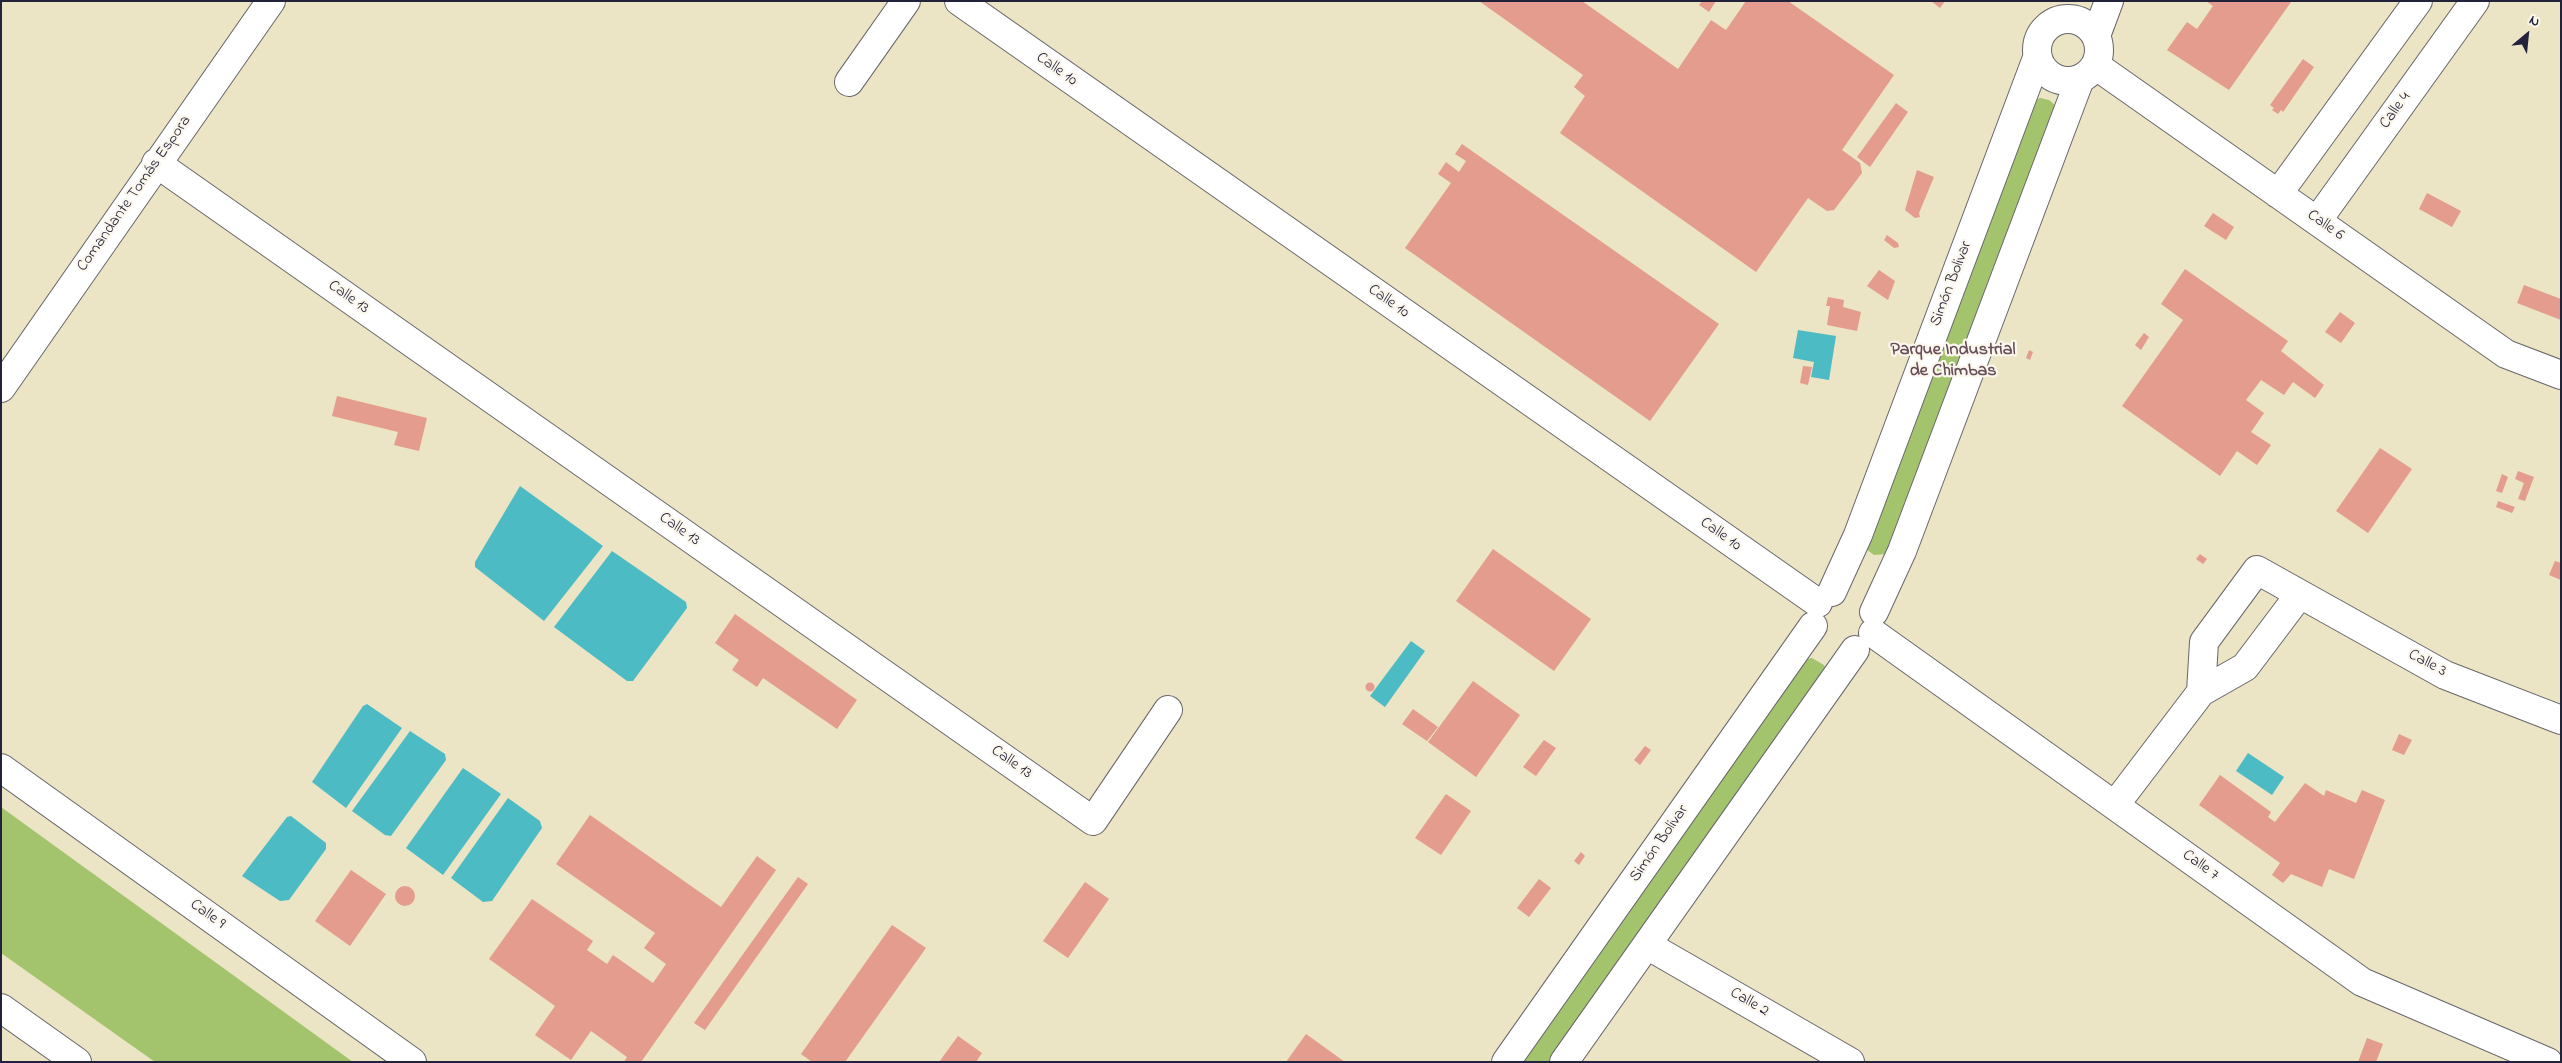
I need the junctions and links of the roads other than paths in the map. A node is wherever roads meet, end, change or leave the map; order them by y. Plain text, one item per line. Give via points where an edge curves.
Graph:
1 (271, 1) edge
2 (905, 1) edge
3 (959, 1) edge
4 (2109, 1) edge
5 (2418, 1) edge
6 (2475, 1) edge
7 (2055, 12) edge
8 (2096, 36) junction
9 (2038, 58) junction
10 (2088, 72) junction
11 (849, 82) dead end
12 (156, 163) junction
13 (2278, 194) junction
14 (2317, 221) junction
15 (2561, 375) edge
16 (1, 388) edge
17 (2300, 594) junction
18 (1821, 607) junction
19 (1868, 632) junction
20 (2201, 692) junction
21 (1168, 710) dead end
22 (2561, 720) edge
23 (1, 768) edge
24 (2115, 806) junction
25 (1648, 945) junction
26 (1, 1008) edge
27 (78, 1062) edge
28 (412, 1062) edge
29 (1506, 1062) edge
30 (1564, 1062) edge
31 (1850, 1062) edge
32 (2548, 1062) edge

1 - 12 street, Comandante Tomás Espora
2 - 11 street
3 - 18 street, Calle 10
4 - 8 street
5 - 13 street
6 - 14 street, Calle 4
7 - 8 street via 2076,19 2091,28
7 - 9 street via 2037,42
8 - 10 street via 2099,51
9 - 10 street via 2047,73 2062,81
9 - 18 street, Simón Bolivar via 1858,535
10 - 13 street, Calle 6
10 - 19 street
12 - 16 street, Comandante Tomás Espora
12 - 21 street, Calle 13 via 1094,821
13 - 14 street, Calle 6
14 - 15 street, Calle 6 via 2506,354
17 - 20 street via 2245,667
17 - 20 street, Calle 3 via 2258,570 2204,642
17 - 22 street, Calle 3 via 2445,675
18 - 19 street via 1847,590 1862,595
18 - 19 street via 1817,636 1824,645 1844,652
18 - 29 street, Simón Bolivar
19 - 24 street, Calle 7
19 - 25 street
20 - 24 street
23 - 28 street, Calle 9
24 - 32 street, Calle 7 via 2362,982
25 - 30 street
25 - 31 street, Calle 2
26 - 27 street

